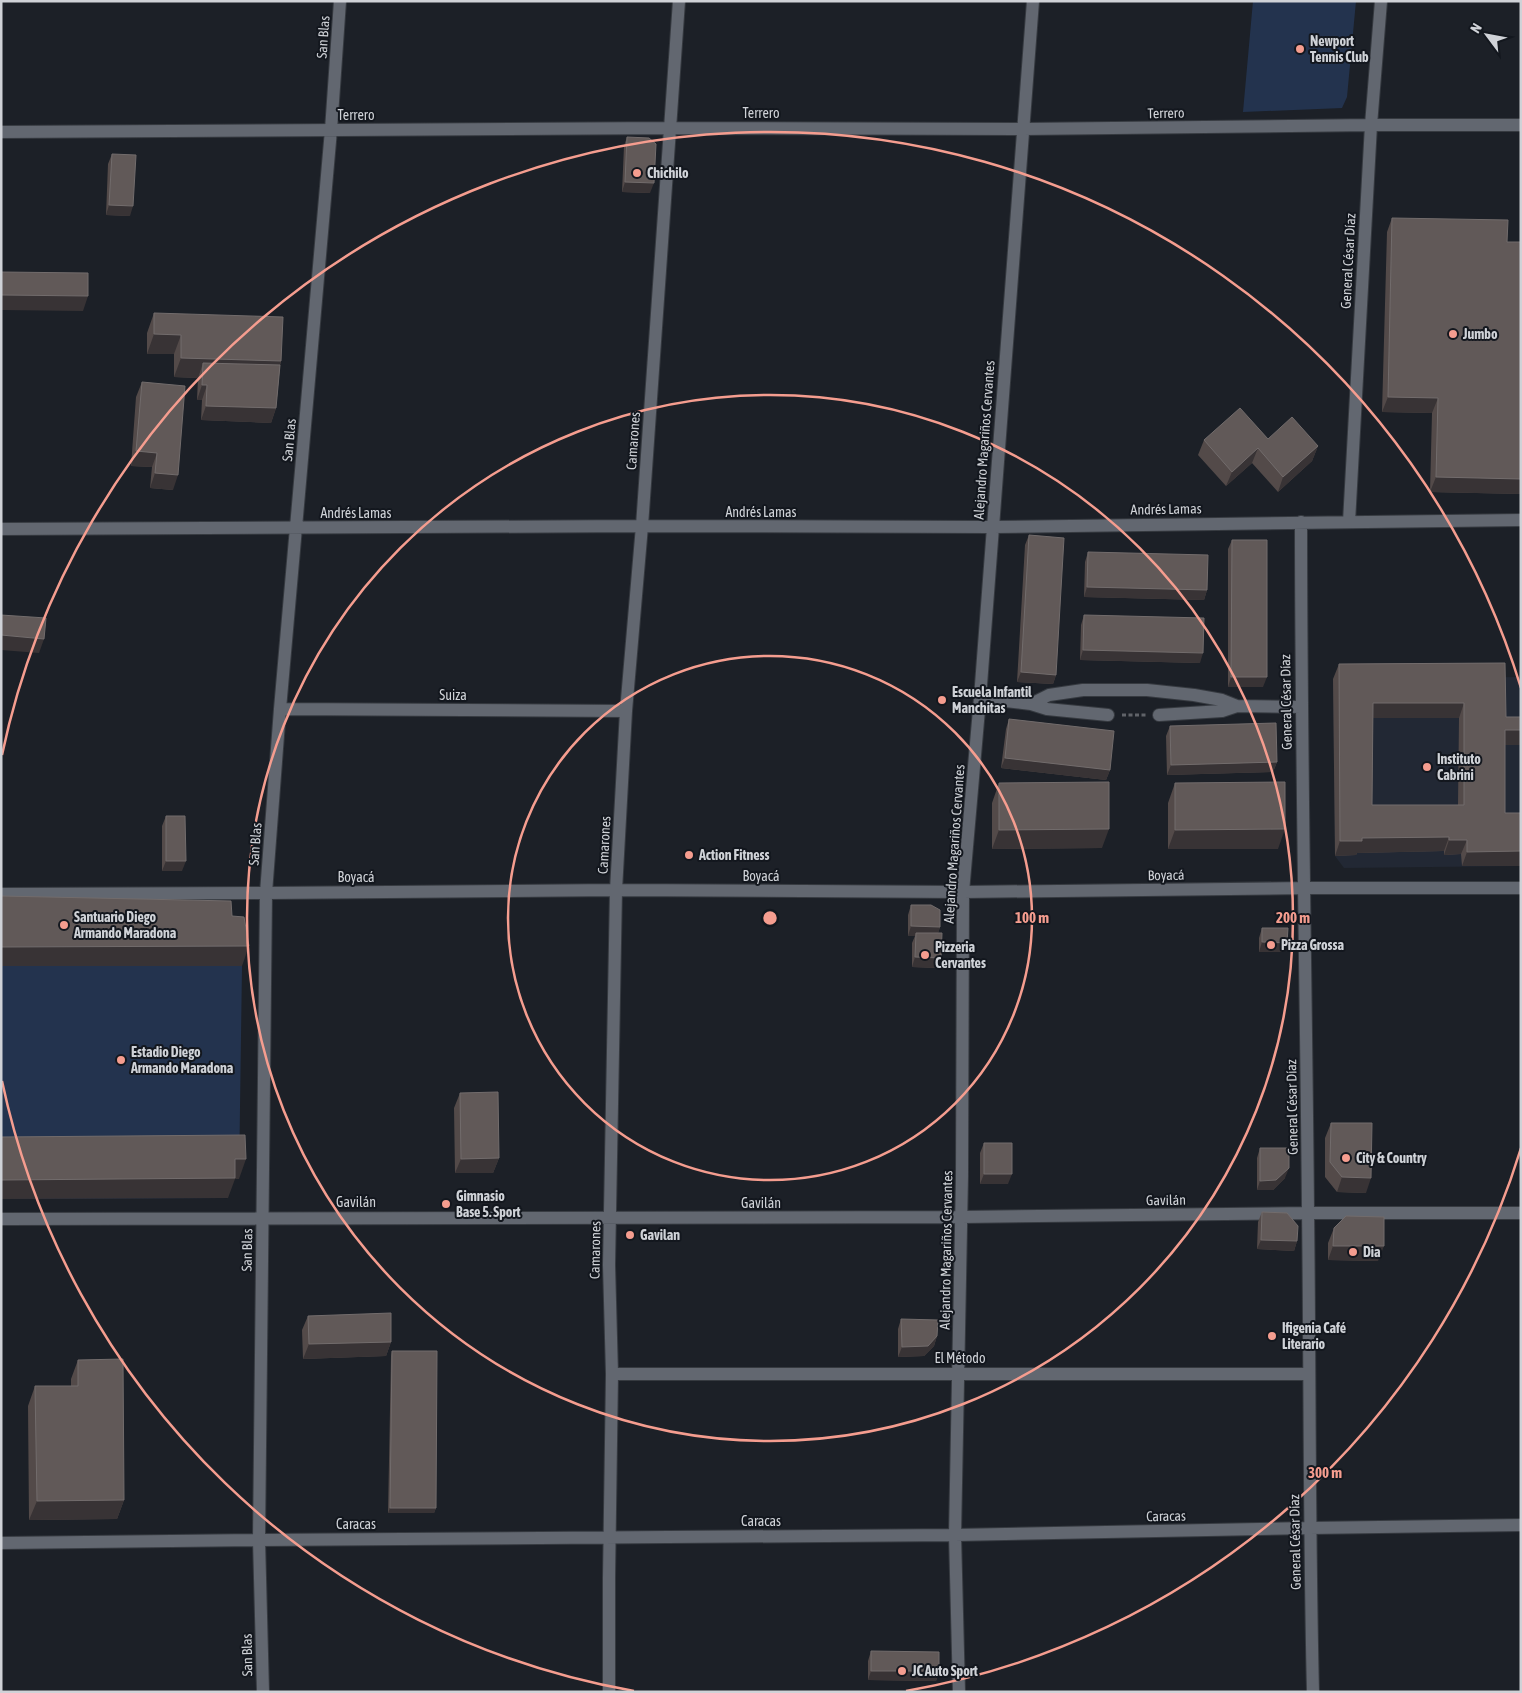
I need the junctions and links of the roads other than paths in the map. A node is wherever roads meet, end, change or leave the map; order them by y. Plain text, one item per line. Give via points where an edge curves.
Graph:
1 (340, 1) edge
2 (679, 1) edge
3 (1033, 1) edge
4 (1380, 1) edge
5 (1371, 125) junction
6 (1521, 125) edge
7 (669, 128) junction
8 (1023, 129) junction
9 (331, 130) junction
10 (1, 132) edge
11 (1521, 520) edge
12 (1301, 522) junction
13 (1349, 522) junction
14 (642, 526) junction
15 (992, 527) junction
16 (296, 528) junction
17 (1, 529) edge
18 (980, 698) junction
19 (1031, 704) junction
20 (1237, 706) junction
21 (1301, 707) junction
22 (280, 709) junction
23 (626, 711) junction
24 (1108, 715) road end
25 (1159, 715) road end
26 (1304, 888) junction
27 (1521, 888) edge
28 (616, 890) junction
29 (963, 892) junction
30 (266, 893) junction
31 (1, 894) edge
32 (1308, 1213) junction
33 (1521, 1213) edge
34 (263, 1217) junction
35 (961, 1217) junction
36 (610, 1218) junction
37 (1, 1219) edge
38 (959, 1373) junction
39 (612, 1374) junction
40 (1308, 1374) junction
41 (1521, 1525) edge
42 (1309, 1528) junction
43 (955, 1535) junction
44 (609, 1537) junction
45 (259, 1540) junction
46 (1, 1543) edge
47 (263, 1692) edge
48 (610, 1692) edge
49 (959, 1692) edge
50 (1312, 1692) edge

1 - 9 street, San Blas
2 - 7 street, Camarones
3 - 8 street, Alejandro Magariños Cervantes
4 - 5 street, General César Díaz
5 - 6 street, Terrero
5 - 8 street, Terrero
5 - 13 street, General César Díaz
7 - 8 street, Terrero
7 - 9 street, Terrero
7 - 14 street, Camarones
8 - 15 street, Alejandro Magariños Cervantes
9 - 10 street, Terrero
9 - 16 street, San Blas
11 - 13 street, Andrés Lamas
12 - 13 street, Andrés Lamas
12 - 15 street, Andrés Lamas
12 - 21 street, General César Díaz
14 - 15 street, Andrés Lamas
14 - 16 street, Andrés Lamas
14 - 23 street, Camarones
15 - 18 street, Alejandro Magariños Cervantes
16 - 17 street, Andrés Lamas
16 - 22 street, San Blas
18 - 19 street
18 - 29 street, Alejandro Magariños Cervantes
19 - 20 street via 1049,695 1083,690 1147,690 1194,694
19 - 24 street via 1047,709
20 - 21 street
20 - 25 street via 1222,711
21 - 26 street, General César Díaz
22 - 23 street, Suiza
22 - 30 street, San Blas
23 - 28 street, Camarones
26 - 27 street, Boyacá
26 - 29 street, Boyacá
26 - 32 street, General César Díaz
28 - 29 street, Boyacá
28 - 30 street, Boyacá
28 - 36 street, Camarones
29 - 35 street, Alejandro Magariños Cervantes
30 - 31 street, Boyacá
30 - 34 street, San Blas
32 - 33 street, Gavilán
32 - 35 street, Gavilán
32 - 40 street, General César Díaz
34 - 36 street, Gavilán
34 - 37 street, Gavilán
34 - 45 street, San Blas
35 - 36 street, Gavilán
35 - 38 street, Alejandro Magariños Cervantes
36 - 39 street, Camarones
38 - 39 street, El Método
38 - 40 street, El Método
38 - 43 street, Alejandro Magariños Cervantes
39 - 44 street, Camarones
40 - 42 street, General César Díaz
41 - 42 street, Caracas
42 - 43 street, Caracas
42 - 50 street, General César Díaz
43 - 44 street, Caracas
43 - 49 street, Alejandro Magariños Cervantes
44 - 45 street, Caracas
44 - 48 street, Camarones
45 - 46 street, Caracas
45 - 47 street, San Blas

